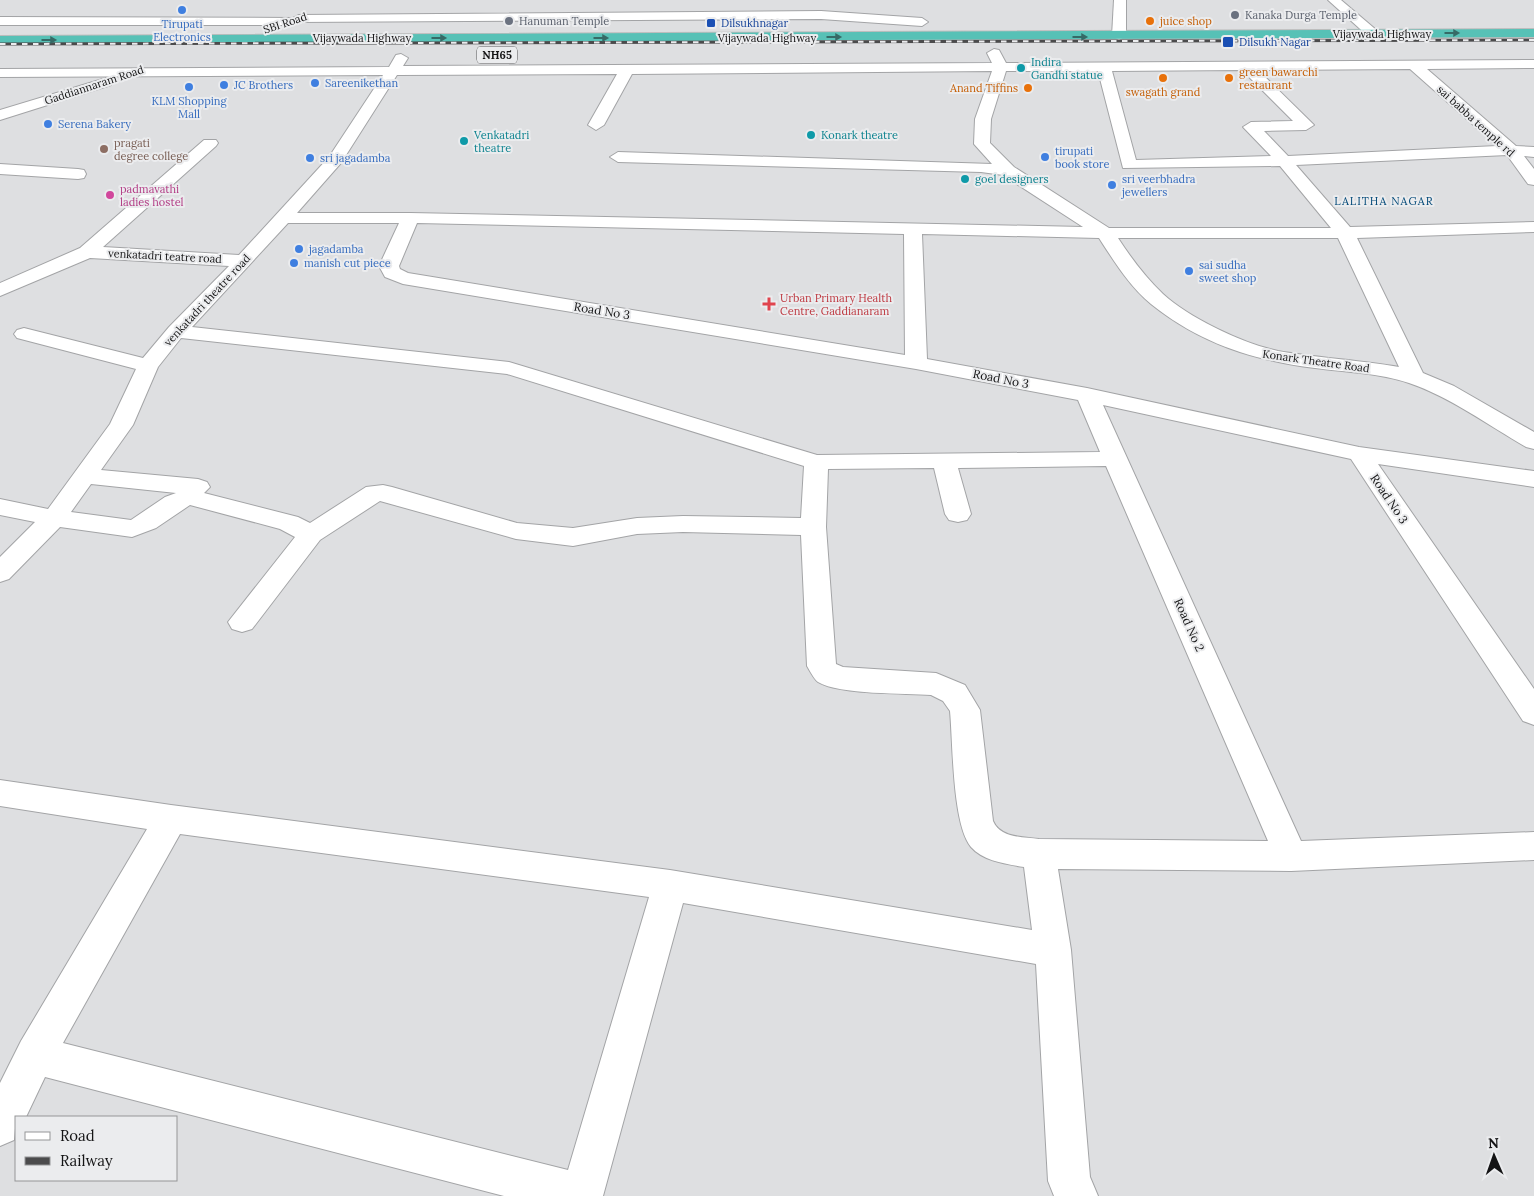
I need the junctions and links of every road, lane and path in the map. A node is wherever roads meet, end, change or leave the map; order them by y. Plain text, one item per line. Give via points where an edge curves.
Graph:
1 (1120, 0) edge
2 (1334, 0) edge
3 (342, 5) dead end
4 (898, 6) dead end
5 (891, 19) junction
6 (295, 20) junction
7 (0, 21) edge
8 (922, 22) dead end
9 (1534, 33) edge
10 (1374, 34) junction
11 (1119, 36) junction
12 (882, 37) junction
13 (240, 39) junction
14 (0, 40) edge
15 (1534, 51) edge
16 (385, 55) dead end
17 (408, 55) joint
18 (179, 58) dead end
19 (993, 58) junction
20 (1534, 64) edge
21 (1414, 65) junction
22 (1104, 66) junction
23 (1247, 67) junction
24 (627, 69) junction
25 (393, 70) junction
26 (0, 74) edge
27 (130, 74) junction
28 (0, 115) edge
29 (596, 125) dead end
30 (210, 143) dead end
31 (1511, 150) junction
32 (1534, 152) edge
33 (618, 157) dead end
34 (1284, 161) junction
35 (0, 169) edge
36 (1008, 170) junction
37 (78, 174) dead end
38 (1534, 180) edge
39 (282, 218) junction
40 (410, 218) junction
41 (1534, 227) edge
42 (913, 228) junction
43 (1105, 233) junction
44 (1345, 234) junction
45 (87, 252) junction
46 (244, 261) junction
47 (0, 290) edge
48 (176, 331) junction
49 (24, 334) dead end
50 (916, 363) junction
51 (148, 366) junction
52 (1414, 377) junction
53 (1087, 394) junction
54 (1534, 442) edge
55 (1359, 454) junction
56 (1116, 459) junction
57 (816, 462) junction
58 (944, 462) junction
59 (84, 476) junction
60 (1534, 479) edge
61 (198, 487) dead end
62 (0, 507) edge
63 (958, 514) dead end
64 (54, 518) junction
65 (813, 527) junction
66 (311, 534) junction
67 (0, 573) edge
68 (242, 622) dead end
69 (1534, 713) edge
70 (0, 793) edge
71 (171, 819) junction
72 (1534, 846) edge
73 (1039, 854) junction
74 (1291, 856) junction
75 (670, 885) junction
76 (1053, 950) junction
77 (35, 1055) junction
78 (0, 1126) edge
79 (582, 1195) edge
80 (1078, 1196) edge

1 - 11 street
2 - 10 street
3 - 6 street, SBI Road
4 - 5 street
5 - 6 street via 821,15
5 - 8 street
5 - 12 street
6 - 7 street
6 - 13 street, SBI Road
10 -> 9 highway, Vijaywada Highway / NH65
10 - 11 highway, Vijaywada Highway / NH65
12 -> 11 highway, Vijaywada Highway / NH65
13 -> 12 highway, Vijaywada Highway / NH65
14 -> 13 highway, Vijaywada Highway / NH65
15 - 19 highway, Vijaywada Highway
16 - 17 highway, Vijaywada Highway
17 - 25 street, venkatadri theatre road
18 - 27 street, Gaddiannaram Road
19 - 22 street
19 - 24 street
19 - 36 street, Konark Theatre Road via 982,144
20 - 21 street
21 - 23 street
21 - 31 street, sai babba temple rd
22 - 23 street
22 - 34 street via 1129,165
23 - 34 street via 1306,125 1251,126
24 - 25 street
24 - 29 street
25 - 27 street
25 - 39 street, venkatadri theatre road via 335,160
26 - 27 street
27 - 28 street, Gaddiannaram Road
30 - 45 street
31 - 32 street
31 - 34 street
31 - 38 street, sai babba temple rd
33 - 36 street
34 - 44 street
35 - 37 street
36 - 43 street, Konark Theatre Road
39 - 40 street
39 - 46 street, venkatadri theatre road
40 - 42 street
40 - 50 street, Road No 3 via 388,266 392,273 403,278
41 - 44 street
42 - 43 street
42 - 50 street
43 - 44 street
43 - 52 street, Konark Theatre Road via 1157,299 1202,329 1249,350 1278,357
44 - 52 street
45 - 46 street, venkatadri teatre road
45 - 47 street
46 - 48 street, venkatadri theatre road
48 - 51 street, venkatadri theatre road
48 - 57 street via 509,368
49 - 51 street
50 - 53 street, Road No 3
51 - 59 street, venkatadri theatre road via 121,426
52 - 54 street, Konark Theatre Road via 1446,391
53 - 55 street, Road No 3
53 - 56 street, Road No 2
55 - 60 street
55 - 69 street, Road No 3
56 - 58 street
56 - 74 street, Road No 2
57 - 58 street
57 - 65 street
58 - 63 street
59 - 61 street
59 - 64 street, venkatadri theatre road
62 - 64 street
64 - 66 street via 132,529 142,527 180,498 188,496 289,523
64 - 67 street, venkatadri theatre road
65 - 66 street via 683,524 637,526 572,537 516,531 375,493
65 - 73 street via 822,666 828,674 843,678 936,684 954,693 965,710 976,821 983,837 1002,849
66 - 68 street
70 - 71 street
71 - 75 street
71 - 77 street
72 - 74 street
73 - 74 street
73 - 76 street
75 - 76 street
75 - 79 street
76 - 80 street via 1069,1181
77 - 78 street
77 - 79 street

